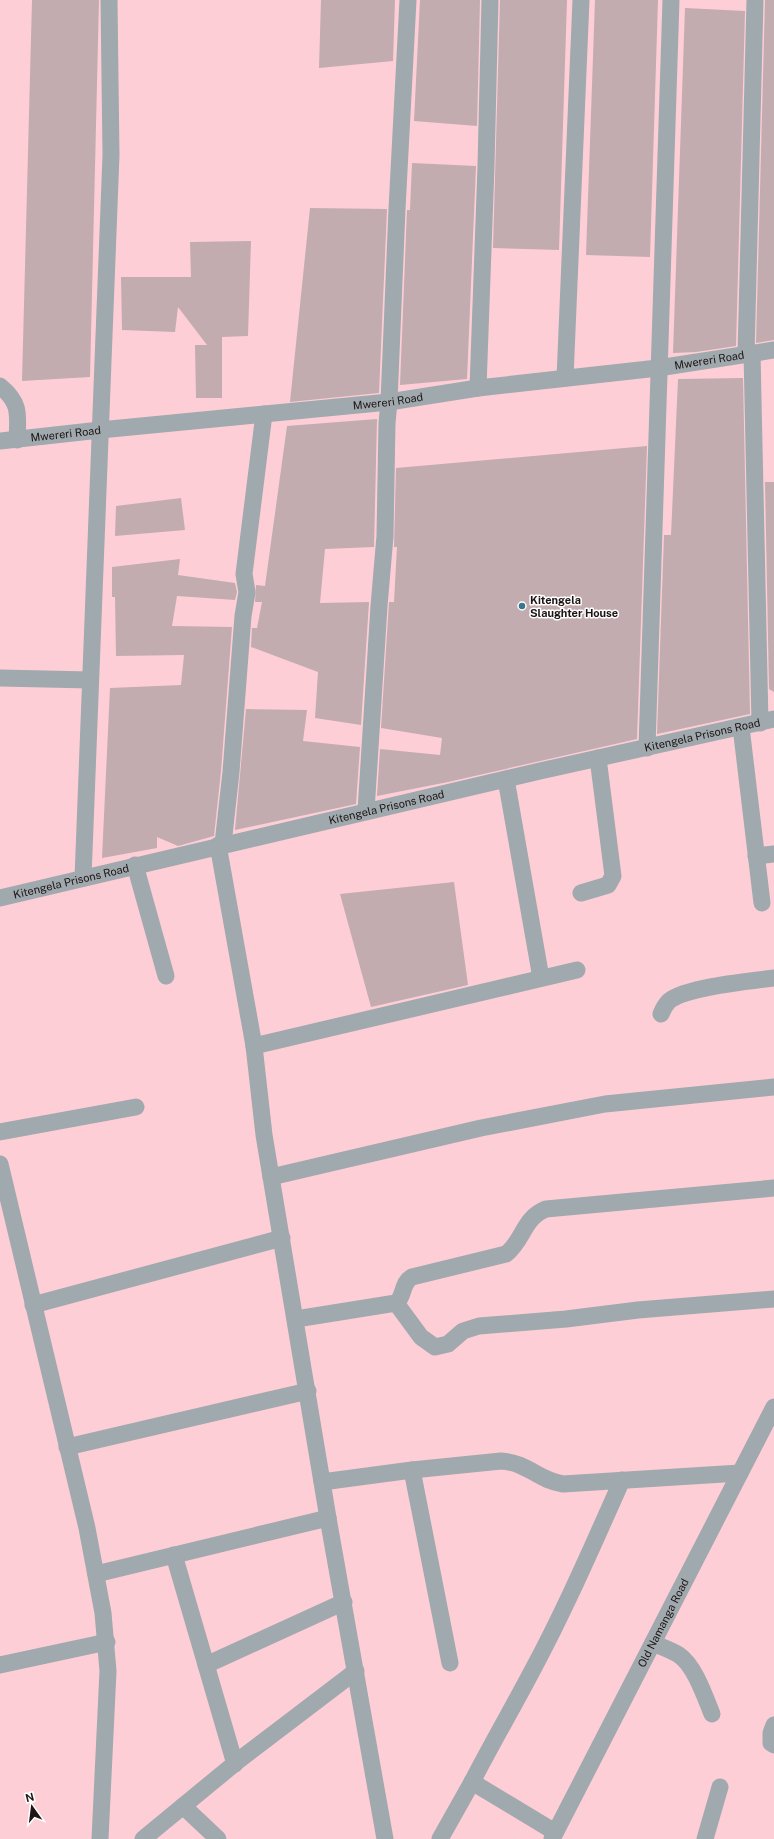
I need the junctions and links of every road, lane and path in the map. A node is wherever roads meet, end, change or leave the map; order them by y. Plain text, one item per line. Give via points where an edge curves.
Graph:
1 (110, 0) edge
2 (408, 0) edge
3 (490, 0) edge
4 (581, 0) edge
5 (671, 0) edge
6 (755, 0) edge
7 (774, 350) edge
8 (749, 354) junction
9 (658, 368) junction
10 (565, 378) junction
11 (0, 386) edge
12 (478, 388) junction
13 (389, 402) junction
14 (264, 414) junction
15 (100, 430) junction
16 (17, 440) junction
17 (0, 441) edge
18 (0, 678) edge
19 (90, 680) junction
20 (767, 721) edge
21 (741, 727) junction
22 (647, 748) junction
23 (598, 758) junction
24 (506, 779) junction
25 (366, 811) junction
26 (220, 845) junction
27 (774, 854) edge
28 (756, 856) junction
29 (135, 865) junction
30 (83, 878) junction
31 (581, 892) dead end
32 (0, 898) edge
33 (762, 903) dead end
34 (576, 970) dead end
35 (166, 976) dead end
36 (541, 978) junction
37 (774, 978) edge
38 (661, 1014) dead end
39 (254, 1046) junction
40 (774, 1087) edge
41 (136, 1107) dead end
42 (0, 1132) edge
43 (0, 1164) edge
44 (271, 1177) junction
45 (774, 1188) edge
46 (282, 1238) junction
47 (774, 1299) edge
48 (396, 1303) junction
49 (33, 1305) junction
50 (296, 1319) junction
51 (308, 1391) junction
52 (774, 1407) edge
53 (67, 1447) junction
54 (412, 1470) junction
55 (740, 1473) junction
56 (622, 1480) junction
57 (322, 1482) junction
58 (328, 1518) junction
59 (174, 1555) junction
60 (96, 1574) junction
61 (344, 1602) junction
62 (106, 1642) junction
63 (653, 1643) junction
64 (450, 1663) dead end
65 (0, 1665) edge
66 (206, 1665) junction
67 (356, 1671) junction
68 (712, 1714) dead end
69 (774, 1725) edge
70 (774, 1745) edge
71 (235, 1764) junction
72 (472, 1782) junction
73 (720, 1787) dead end
74 (183, 1806) junction
75 (553, 1836) edge
76 (383, 1838) edge
77 (100, 1839) edge
78 (143, 1839) edge
79 (218, 1839) edge
80 (440, 1839) edge
81 (705, 1839) edge

1 - 15 street via 111,155
2 - 13 street
3 - 12 street
4 - 10 street
5 - 9 street
6 - 8 street
7 - 8 street, Mwereri Road
8 - 9 street, Mwereri Road
8 - 20 street
9 - 10 street, Mwereri Road
9 - 22 street
10 - 12 street, Mwereri Road
11 - 16 street via 9,392 14,401 18,415
12 - 13 street, Mwereri Road
13 - 14 street, Mwereri Road
13 - 25 street via 385,536
14 - 15 street, Mwereri Road
14 - 26 street via 244,574 248,592 243,616 231,772
15 - 16 street, Mwereri Road
15 - 19 street
16 - 17 street, Mwereri Road
18 - 19 street
19 - 30 street
20 - 21 street, Kitengela Prisons Road
21 - 22 street, Kitengela Prisons Road
21 - 28 street
22 - 23 street, Kitengela Prisons Road
23 - 24 street, Kitengela Prisons Road
23 - 31 street via 613,876 608,885
24 - 25 street, Kitengela Prisons Road
24 - 36 street
25 - 26 street, Kitengela Prisons Road
26 - 29 street, Kitengela Prisons Road
26 - 39 street
27 - 28 street
28 - 33 street
29 - 30 street, Kitengela Prisons Road
29 - 35 street
30 - 32 street, Kitengela Prisons Road
34 - 36 street
36 - 39 street
37 - 38 street via 684,994 670,1000
39 - 44 street
40 - 44 street via 605,1104 481,1128
41 - 42 street
43 - 49 street
44 - 46 street
45 - 48 street via 546,1209 531,1218 514,1248 506,1254 412,1277 407,1280 402,1297
46 - 49 street
46 - 50 street
47 - 48 street via 479,1326 463,1331 448,1344 436,1347 421,1337
48 - 50 street
49 - 53 street
50 - 51 street
51 - 53 street
51 - 57 street
52 - 55 street, Old Namanga Road
53 - 60 street
54 - 56 street via 501,1461 514,1462 526,1467 549,1482 563,1484
54 - 57 street
54 - 64 street
55 - 56 street
55 - 63 street, Old Namanga Road
56 - 72 street via 531,1673
57 - 58 street
58 - 59 street
58 - 61 street
59 - 60 street
59 - 66 street
60 - 62 street
61 - 66 street
61 - 67 street
62 - 65 street
62 - 77 street via 107,1712
63 - 68 street via 680,1656 701,1687
63 - 75 street, Old Namanga Road
66 - 71 street
67 - 71 street
67 - 76 street
69 - 70 street via 771,1743
71 - 74 street
72 - 75 street
72 - 80 street
73 - 81 street
74 - 78 street
74 - 79 street

